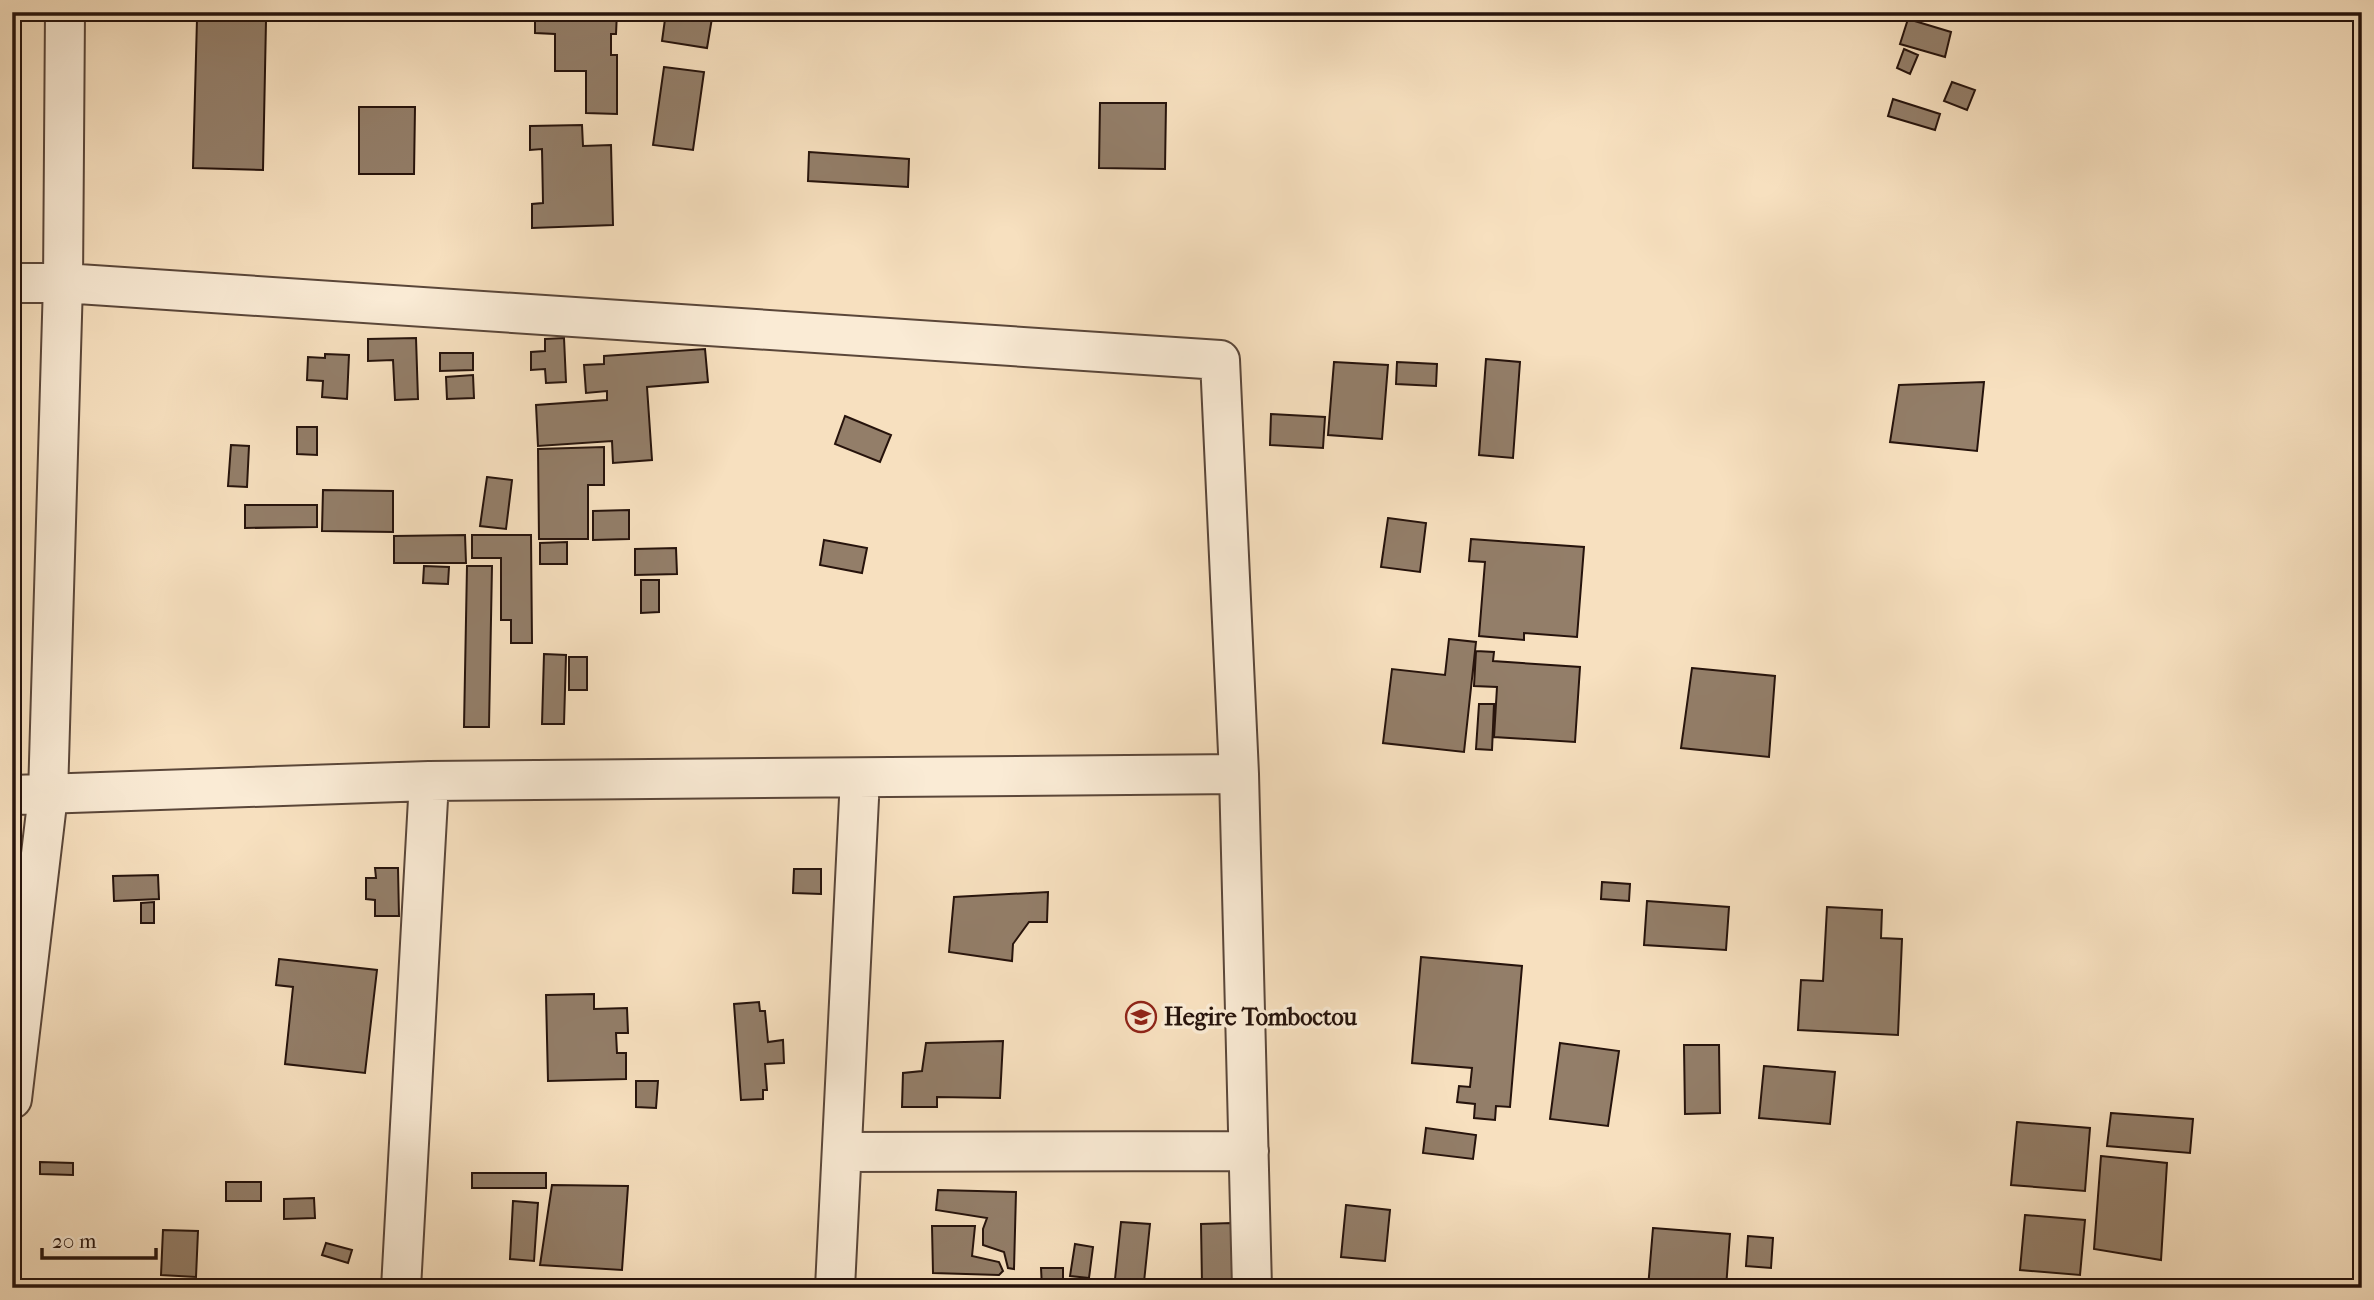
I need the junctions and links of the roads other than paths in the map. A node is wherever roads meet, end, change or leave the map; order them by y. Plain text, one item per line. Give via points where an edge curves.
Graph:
1 (65, 12) edge
2 (12, 283) edge
3 (63, 284) junction
4 (1239, 774) junction
5 (860, 778) junction
6 (429, 781) junction
7 (30, 795) edge
8 (12, 1099) edge
9 (1249, 1151) junction
10 (842, 1152) junction
11 (401, 1288) edge
12 (835, 1288) edge
13 (1252, 1288) edge

1 - 3 street
2 - 3 street
3 - 4 street via 1220,360
3 - 7 street
4 - 5 street
4 - 9 street
5 - 6 street
5 - 10 street
6 - 7 street
6 - 11 street
7 - 8 street
9 - 10 street
9 - 13 street
10 - 12 street

